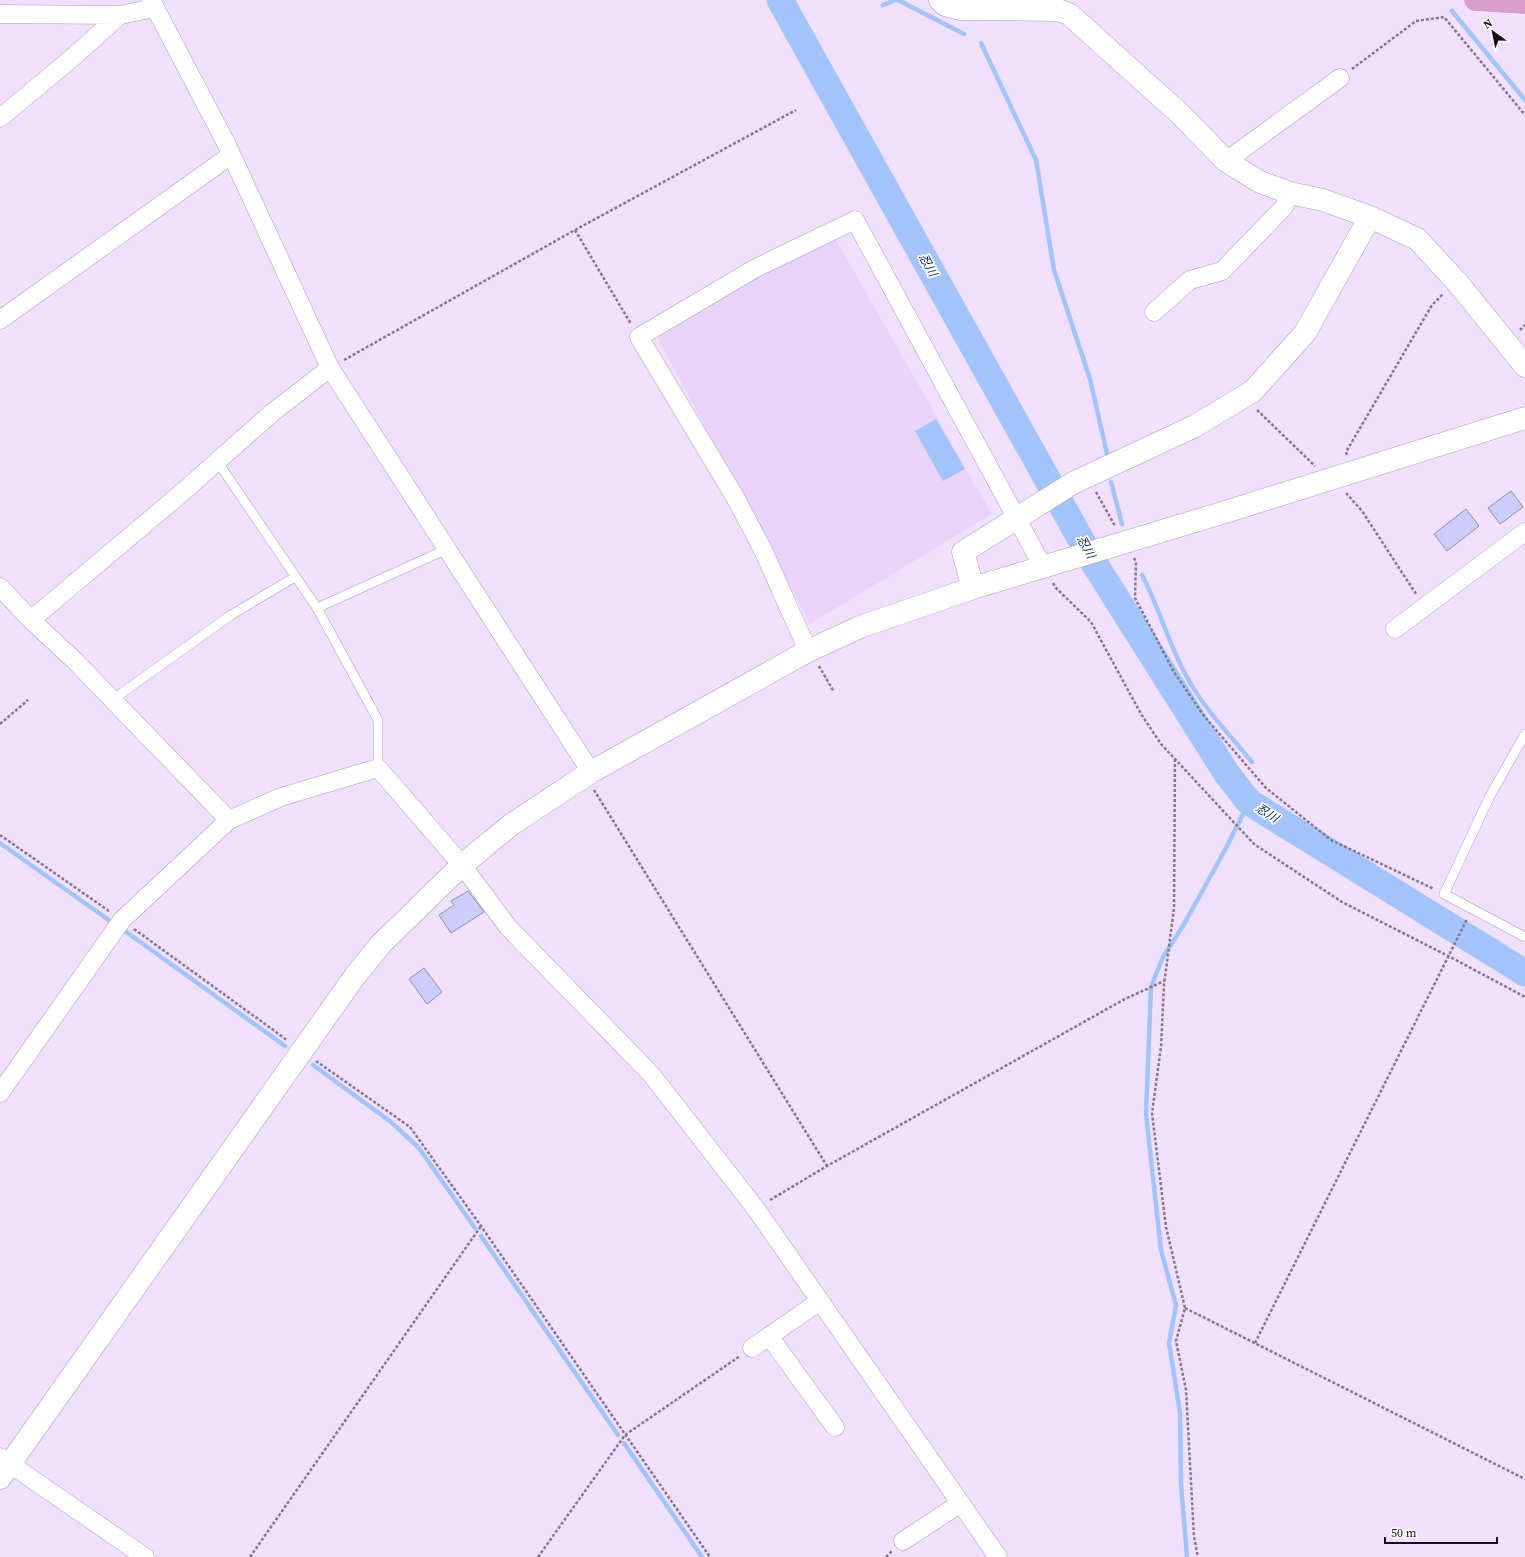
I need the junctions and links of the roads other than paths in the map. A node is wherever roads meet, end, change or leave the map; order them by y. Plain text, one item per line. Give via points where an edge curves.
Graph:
1 (940, 0) edge
2 (1474, 0) edge
3 (1525, 3) edge
4 (153, 4) edge
5 (0, 14) edge
6 (120, 15) junction
7 (1340, 78) road end
8 (0, 118) edge
9 (231, 156) junction
10 (1226, 162) junction
11 (1290, 193) junction
12 (1370, 216) junction
13 (1154, 312) dead end
14 (0, 320) edge
15 (1525, 366) edge
16 (330, 368) junction
17 (1525, 418) edge
18 (217, 461) junction
19 (1021, 516) junction
20 (1525, 532) edge
21 (447, 549) junction
22 (1043, 567) junction
23 (296, 577) junction
24 (0, 587) edge
25 (973, 588) junction
26 (317, 608) junction
27 (31, 620) junction
28 (1395, 629) dead end
29 (813, 657) junction
30 (112, 700) junction
31 (1525, 734) edge
32 (378, 768) junction
33 (588, 774) junction
34 (229, 820) junction
35 (462, 865) junction
36 (1525, 937) edge
37 (0, 1094) edge
38 (820, 1301) junction
39 (769, 1336) junction
40 (752, 1348) road end
41 (835, 1427) dead end
42 (3, 1466) edge
43 (960, 1503) junction
44 (903, 1541) dead end
45 (145, 1557) edge
46 (998, 1557) edge

1 - 10 street via 945,5 961,9 1058,10 1068,14 1179,113
2 - 3 highway
4 - 6 street
4 - 9 street
5 - 6 street
6 - 8 street
7 - 10 street
9 - 14 street
9 - 16 street
10 - 11 street via 1260,182
11 - 12 street via 1323,200
11 - 13 street via 1284,208 1222,271 1190,280
12 - 15 street via 1417,239 1456,280
12 - 19 street via 1305,333 1253,391 1196,426 1073,482
16 - 18 street via 273,412
16 - 21 street
17 - 22 street
18 - 23 lane
18 - 27 street
19 - 22 street
19 - 25 street via 963,552
19 - 29 street via 855,220 754,269 639,337 735,497
20 - 28 street
21 - 26 lane
21 - 33 street
22 - 25 street
23 - 26 lane
23 - 30 lane via 231,615
24 - 27 street
25 - 29 street via 860,627
26 - 32 lane via 378,720
27 - 30 street
29 - 33 street
30 - 34 street
31 - 36 lane via 1490,796 1444,894
32 - 34 street via 281,797
32 - 35 street
33 - 35 street via 512,824
34 - 37 street via 122,920
35 - 38 street via 508,927 651,1074 756,1209
35 - 42 street via 381,944 355,976
38 - 39 street
38 - 43 street
39 - 40 street
39 - 41 street
42 - 45 street
43 - 44 street
43 - 46 street

